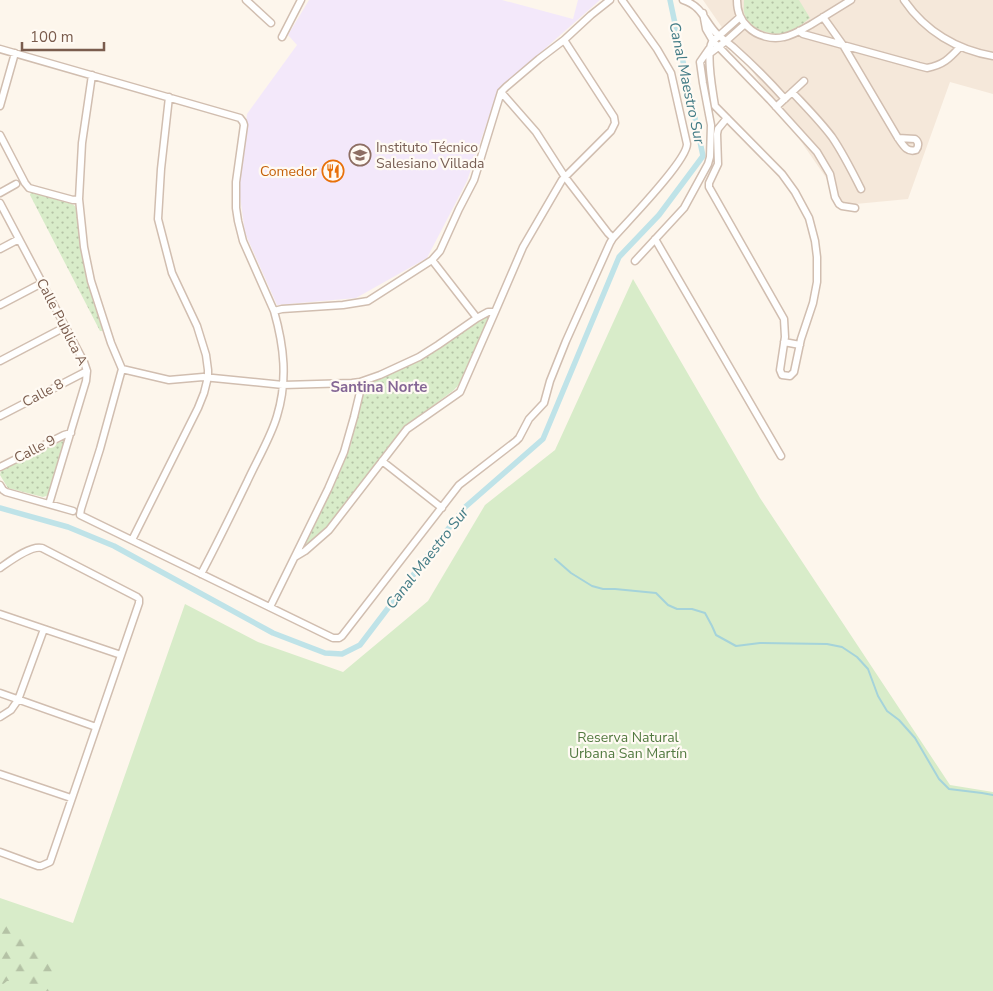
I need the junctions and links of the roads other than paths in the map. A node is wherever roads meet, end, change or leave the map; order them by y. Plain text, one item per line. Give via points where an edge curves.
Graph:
1 (246, 0) edge
2 (301, 0) edge
3 (610, 0) edge
4 (622, 0) edge
5 (683, 0) edge
6 (737, 0) edge
7 (852, 0) edge
8 (904, 0) edge
9 (702, 12) junction
10 (740, 17) junction
11 (823, 17) junction
12 (271, 23) dead end
13 (745, 24) junction
14 (799, 31) junction
15 (719, 36) junction
16 (282, 37) dead end
17 (564, 40) junction
18 (713, 41) junction
19 (726, 41) junction
20 (843, 45) junction
21 (719, 46) junction
22 (960, 47) junction
23 (0, 49) edge
24 (709, 51) junction
25 (15, 53) junction
26 (993, 56) edge
27 (92, 75) junction
28 (804, 81) dead end
29 (501, 92) junction
30 (792, 92) junction
31 (169, 97) junction
32 (785, 99) junction
33 (0, 106) edge
34 (776, 107) junction
35 (727, 118) junction
36 (0, 135) edge
37 (898, 138) dead end
38 (564, 177) junction
39 (16, 184) dead end
40 (861, 188) dead end
41 (0, 193) edge
42 (79, 200) junction
43 (0, 203) edge
44 (855, 208) dead end
45 (613, 238) junction
46 (19, 239) junction
47 (655, 239) junction
48 (0, 249) edge
49 (432, 260) junction
50 (636, 261) dead end
51 (42, 283) junction
52 (0, 305) edge
53 (274, 311) junction
54 (495, 312) junction
55 (477, 318) junction
56 (65, 327) junction
57 (784, 342) junction
58 (800, 345) junction
59 (0, 361) edge
60 (122, 369) junction
61 (87, 371) junction
62 (208, 377) junction
63 (360, 382) junction
64 (283, 385) junction
65 (0, 416) edge
66 (71, 434) junction
67 (781, 456) dead end
68 (382, 461) junction
69 (0, 467) edge
70 (0, 485) edge
71 (49, 504) junction
72 (442, 508) junction
73 (73, 511) dead end
74 (132, 540) junction
75 (295, 557) junction
76 (0, 568) edge
77 (201, 574) junction
78 (270, 607) junction
79 (0, 614) edge
80 (44, 629) junction
81 (121, 655) junction
82 (0, 694) edge
83 (18, 700) junction
84 (0, 718) edge
85 (96, 727) junction
86 (0, 774) edge
87 (71, 798) junction
88 (0, 852) edge

1 - 12 street
2 - 16 street
3 - 17 street
4 - 45 street via 671,73 687,148 671,174
5 - 9 street
6 - 10 street
7 - 11 street
8 - 22 street via 926,26
9 - 15 street
9 - 18 street
10 - 13 street
10 - 15 street
11 - 14 street
11 - 20 street
13 - 14 street via 758,34 772,38
13 - 19 street
14 - 20 street
15 - 18 street
15 - 19 street
17 - 29 street
17 - 38 street via 615,123 611,131
18 - 21 street
18 - 24 street
19 - 21 street
19 - 32 street
20 - 22 street via 927,68 945,62
20 - 37 street
21 - 24 street
21 - 34 street
22 - 26 street
23 - 25 street
24 - 35 street via 714,100
24 - 47 street via 700,62 710,125 710,157 684,208
25 - 27 street
25 - 33 street
27 - 31 street
27 - 42 street via 82,143
28 - 30 street
29 - 38 street via 536,132
29 - 49 street via 474,180 440,251
30 - 32 street
30 - 40 street via 832,138
31 - 53 street via 238,116 243,122 236,182 238,221
31 - 62 street via 158,219 172,273 201,337 208,362
32 - 34 street
34 - 44 street via 817,152 830,174 839,204
35 - 57 street via 718,129 718,164 709,187 780,312 785,323
35 - 58 street via 786,178 809,218 815,241 817,282
36 - 42 street via 27,186
38 - 45 street
38 - 54 street via 523,247
39 - 41 street
42 - 60 street via 91,281 110,343
43 - 46 street, Calle Publica A
45 - 72 street via 566,341 545,401 529,419 520,438 461,483
46 - 48 street
46 - 51 street, Calle Publica A
47 - 50 street
47 - 67 street
49 - 53 street via 368,300
49 - 55 street
51 - 52 street
51 - 56 street, Calle Publica A
53 - 64 street via 283,348
54 - 55 street
54 - 68 street via 461,390 408,429
55 - 63 street via 419,357
56 - 59 street
56 - 61 street, Calle Publica A
57 - 58 street
57 - 58 street via 780,370 784,376 794,372
60 - 62 street via 169,380
60 - 74 street via 80,513
61 - 65 street, Calle 8
61 - 66 street, Calle Publica A
62 - 64 street
62 - 74 street via 198,408
63 - 64 street
63 - 75 street via 344,452
64 - 77 street via 274,426
66 - 69 street, Calle 9
66 - 71 street, Calle Publica A
68 - 72 street
68 - 75 street via 329,530
70 - 71 street via 6,492
71 - 73 street
72 - 78 street via 339,638
74 - 77 street
75 - 78 street
76 - 81 street via 38,547 138,597 139,604
77 - 78 street
79 - 80 street
80 - 81 street
80 - 83 street
81 - 85 street
82 - 83 street
83 - 84 street
83 - 85 street
85 - 87 street
86 - 87 street
87 - 88 street via 50,862 38,866

